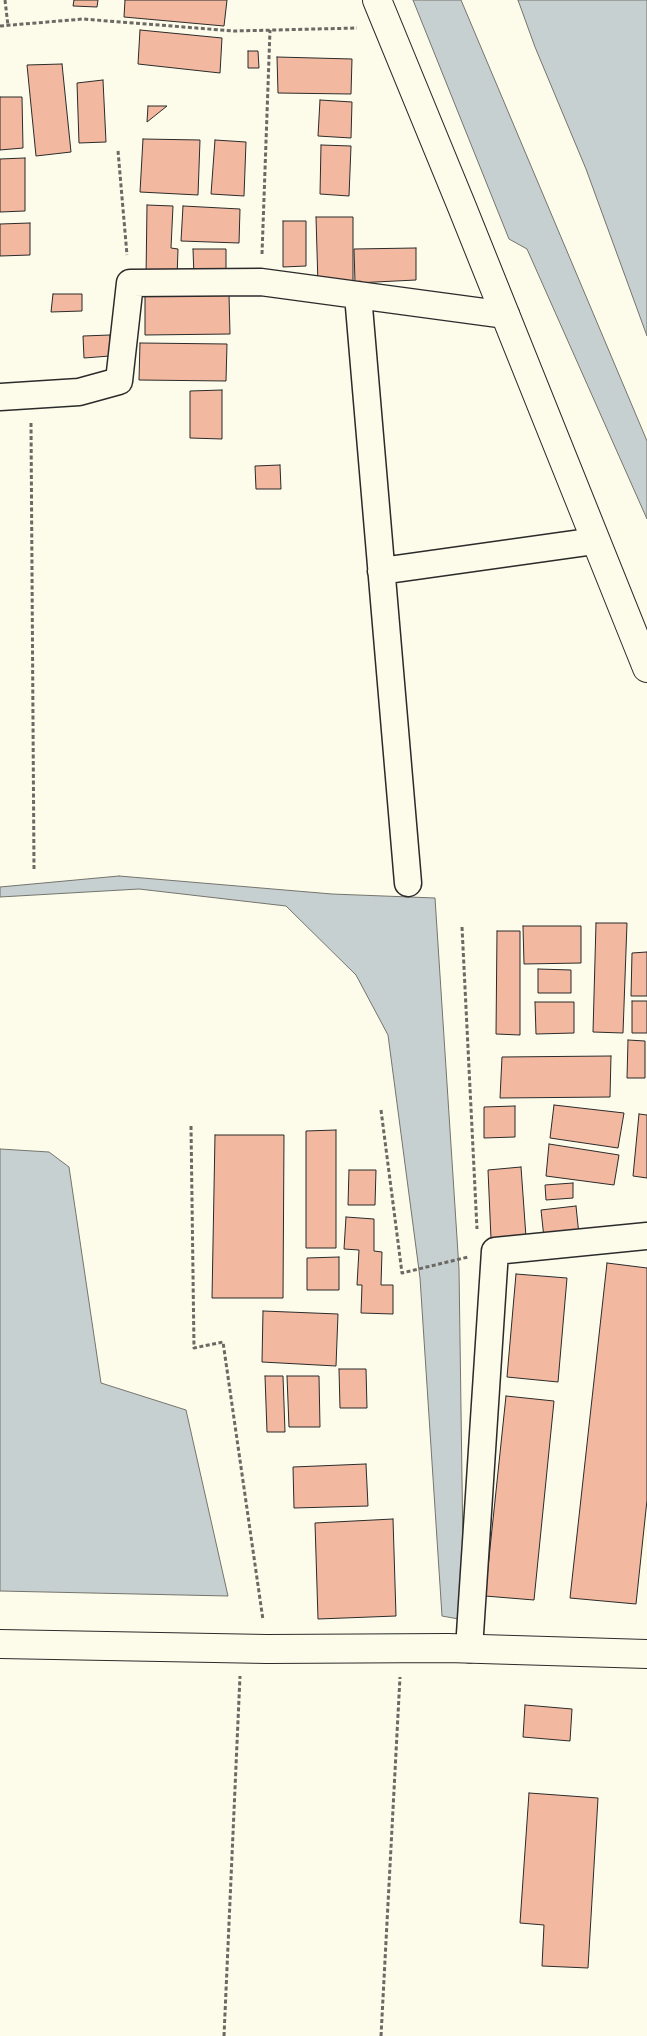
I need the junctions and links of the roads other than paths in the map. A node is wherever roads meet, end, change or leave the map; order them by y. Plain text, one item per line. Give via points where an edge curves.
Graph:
1 (377, 0) edge
2 (358, 295) junction
3 (506, 315) junction
4 (0, 397) edge
5 (596, 541) junction
6 (381, 571) junction
7 (647, 668) edge
8 (408, 883) dead end
9 (647, 1236) edge
10 (0, 1644) edge
11 (470, 1649) junction
12 (647, 1654) edge

1 - 3 street
2 - 3 street
2 - 4 street via 261,282 130,284 119,381 79,392
2 - 6 street
3 - 5 street
5 - 6 street
5 - 7 street
6 - 8 street
9 - 11 street via 487,1253
10 - 11 street
11 - 12 street

